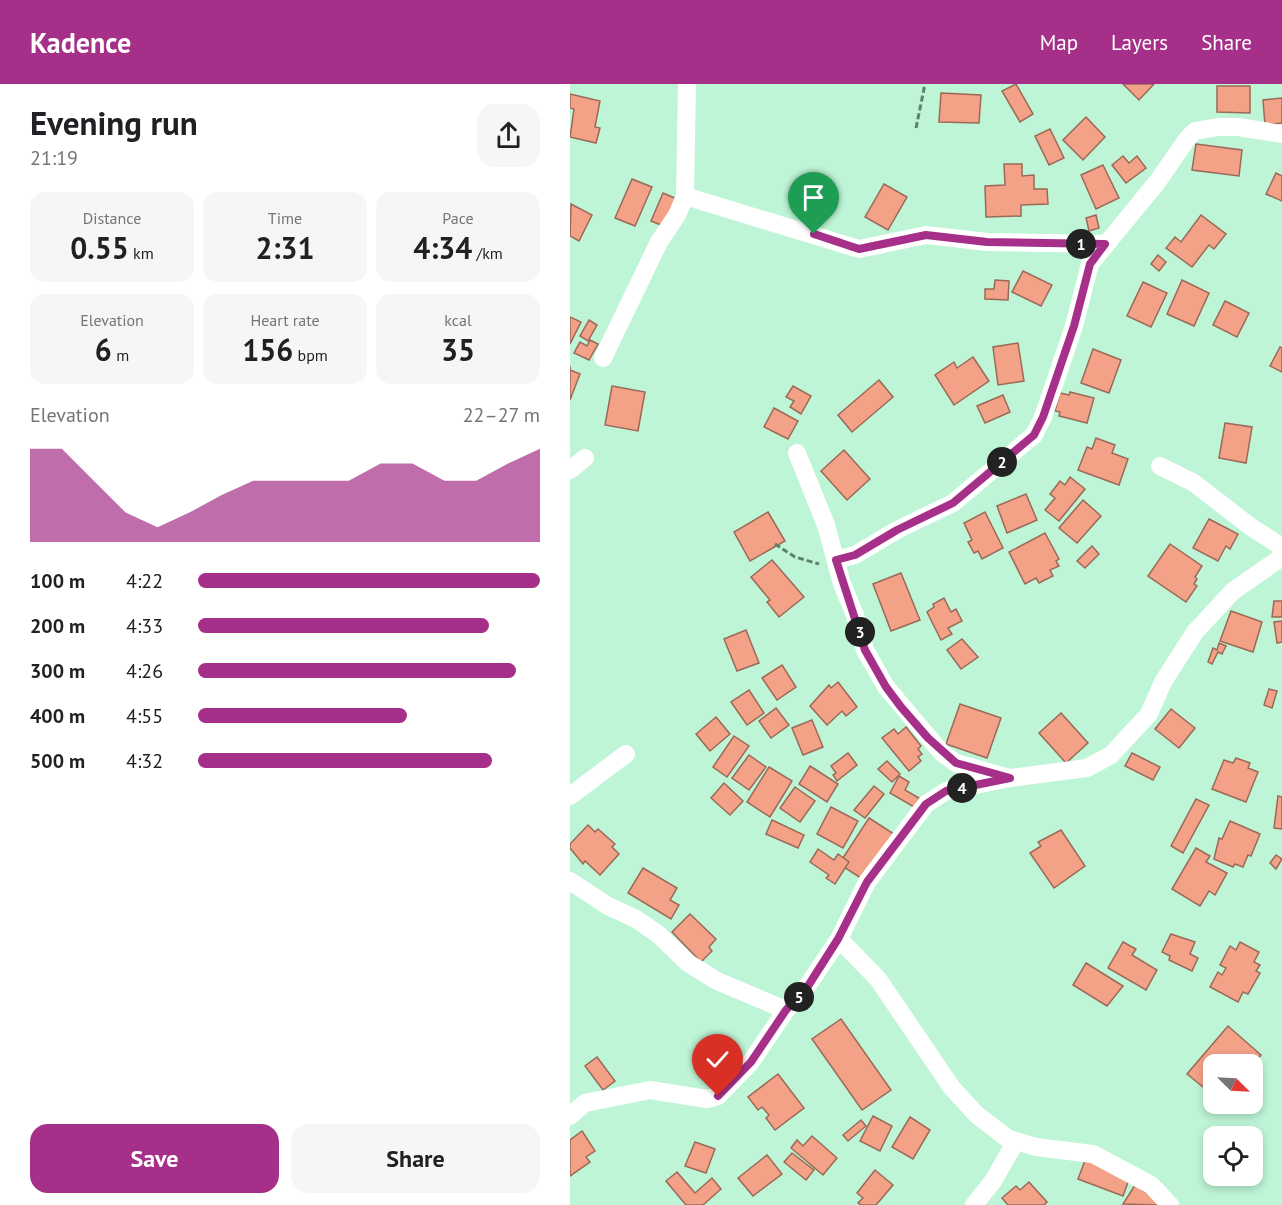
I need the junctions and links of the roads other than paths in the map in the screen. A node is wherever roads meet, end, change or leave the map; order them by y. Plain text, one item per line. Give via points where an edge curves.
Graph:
1 (687, 84) edge
2 (1282, 134) edge
3 (685, 196) junction
4 (1105, 244) junction
5 (603, 358) dead end
6 (797, 453) dead end
7 (585, 458) dead end
8 (1160, 466) dead end
9 (570, 470) edge
10 (1282, 547) edge
11 (1282, 557) edge
12 (836, 562) junction
13 (626, 754) dead end
14 (1010, 778) junction
15 (570, 796) edge
16 (570, 881) edge
17 (838, 939) junction
18 (786, 1010) junction
19 (570, 1116) edge
20 (1016, 1141) junction
21 (974, 1205) edge
22 (1170, 1205) edge

1 - 3 street
2 - 4 street via 1238,127 1195,131
3 - 4 street via 859,249 926,235 987,242
3 - 5 street
4 - 12 street via 1090,264 1074,326 1034,435 953,503
6 - 12 street via 826,525
7 - 9 street
8 - 10 street via 1194,483
11 - 14 street via 1233,591 1195,632 1163,682 1149,714 1112,755 1087,768
12 - 14 street via 865,650 901,707 956,763
13 - 15 street
14 - 17 street via 946,791 926,804 867,882
16 - 18 street via 636,919 688,963 717,981
17 - 18 street via 808,986
17 - 20 street via 896,1001 952,1088 977,1115
18 - 19 street via 751,1062 718,1096 707,1099 650,1090 585,1103
20 - 21 street
20 - 22 street via 1036,1148 1093,1154 1151,1185

